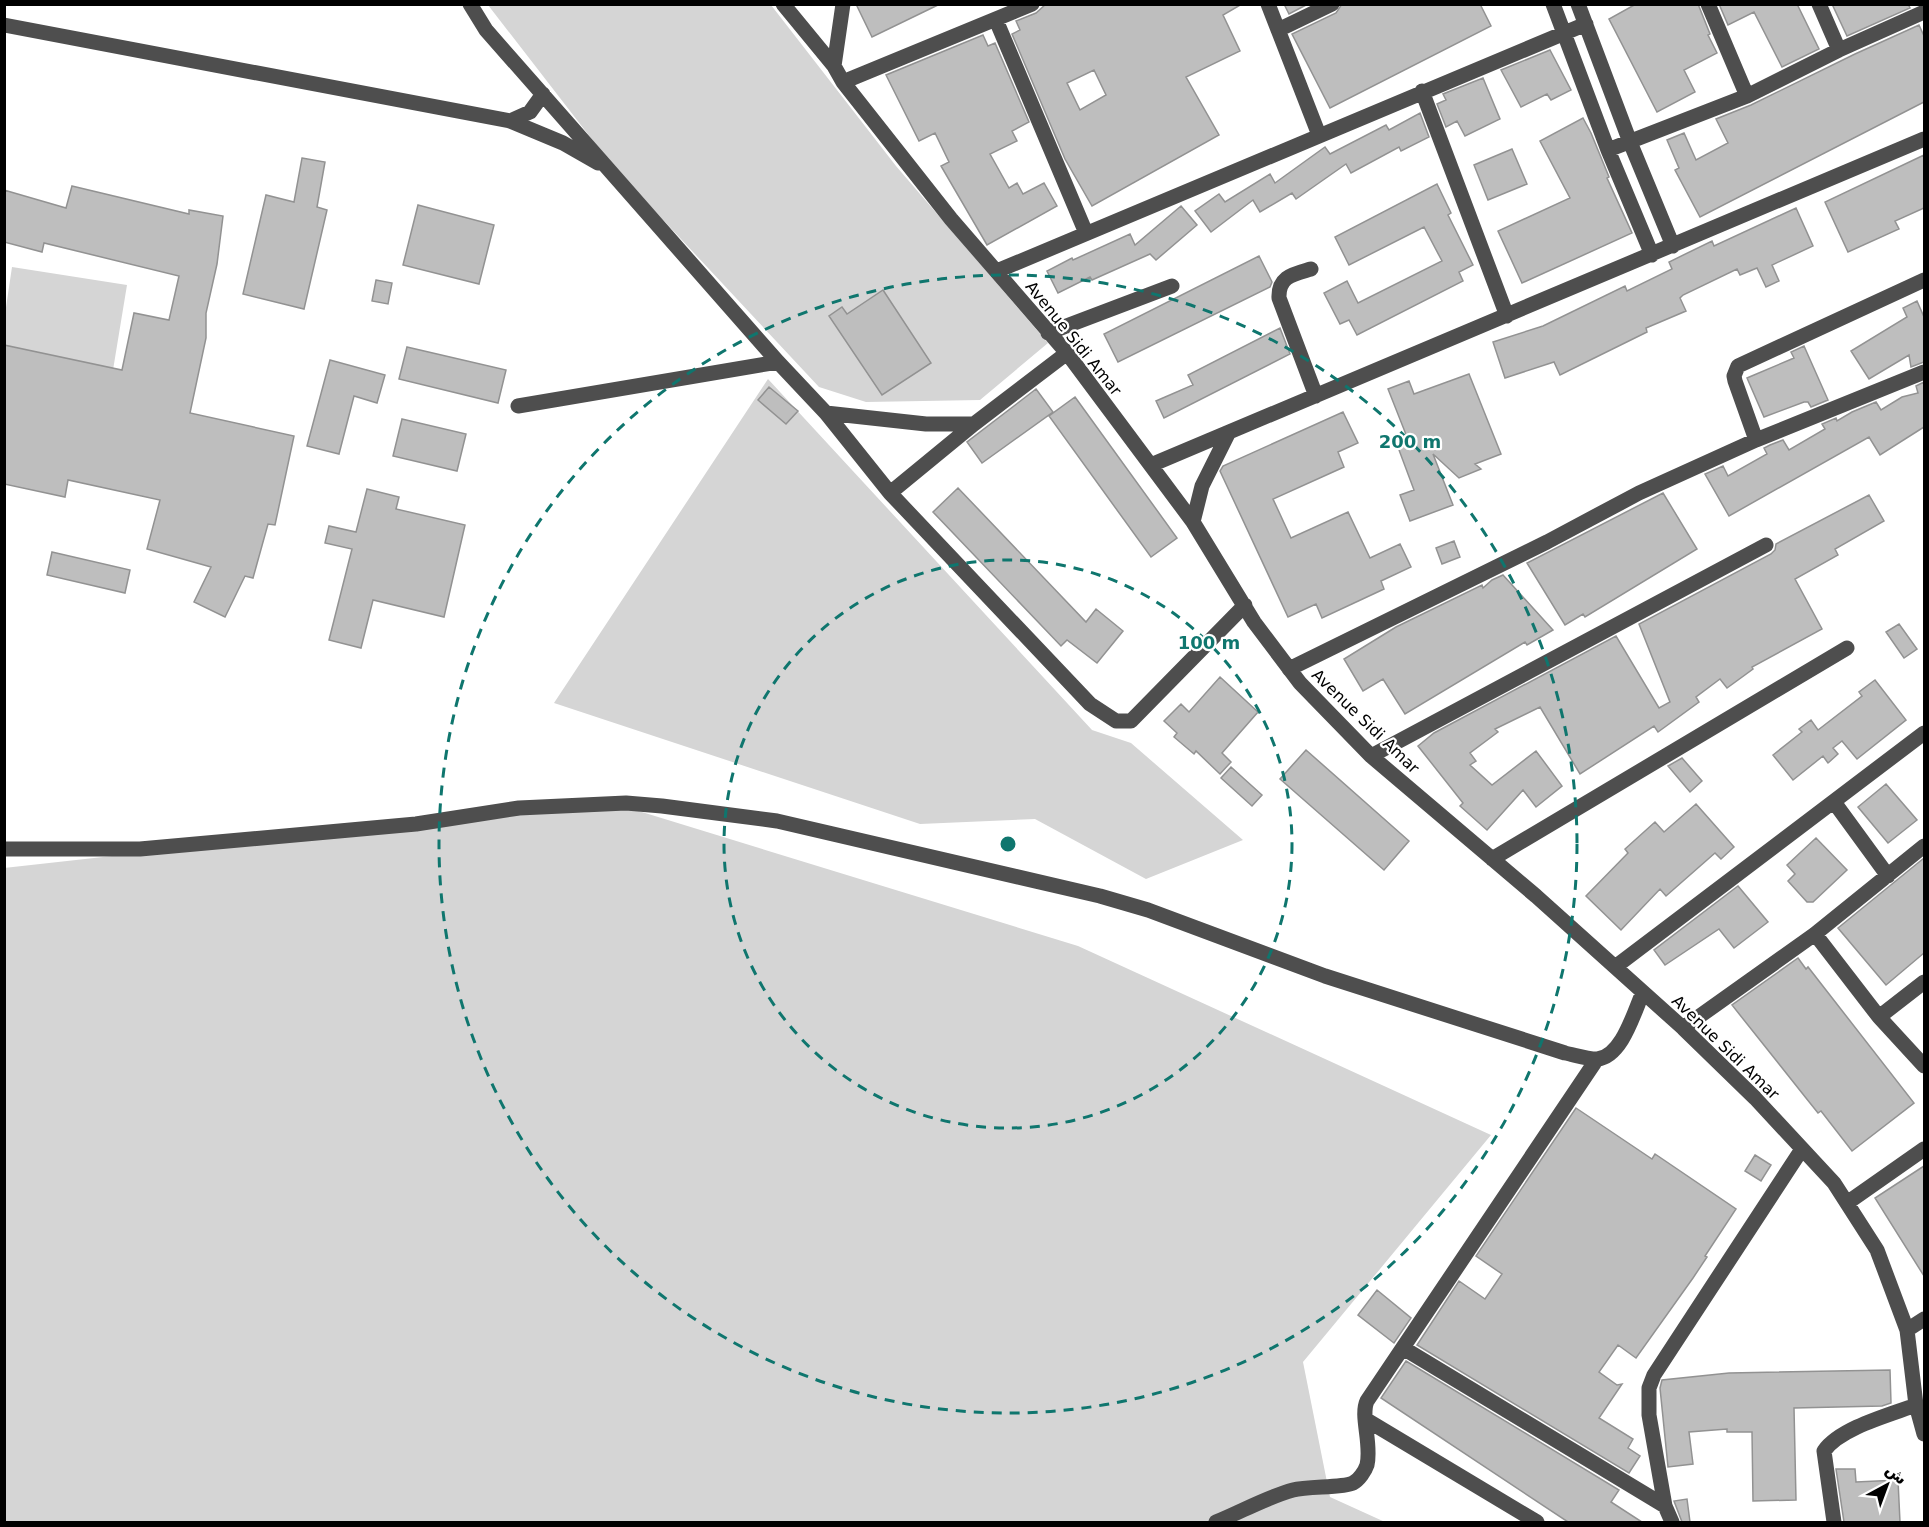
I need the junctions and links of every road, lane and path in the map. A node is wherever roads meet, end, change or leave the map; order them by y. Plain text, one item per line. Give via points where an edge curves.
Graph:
1 (470, 4) edge
2 (843, 4) edge
3 (1032, 4) edge
4 (1268, 4) edge
5 (1332, 4) edge
6 (1553, 4) edge
7 (1578, 4) edge
8 (1708, 4) edge
9 (1820, 4) edge
10 (789, 5) edge
11 (1924, 12) edge
12 (996, 20) junction
13 (1586, 24) junction
14 (4, 25) edge
15 (1278, 30) junction
16 (1563, 33) junction
17 (1839, 50) junction
18 (834, 66) junction
19 (843, 82) junction
20 (1422, 92) junction
21 (543, 94) junction
22 (1747, 96) junction
23 (510, 121) junction
24 (1319, 135) junction
25 (1924, 139) edge
26 (1630, 142) junction
27 (1608, 150) junction
28 (612, 172) junction
29 (1086, 233) junction
30 (1673, 246) junction
31 (1652, 255) junction
32 (1311, 269) dead end
33 (997, 271) junction
34 (1924, 280) edge
35 (1172, 286) dead end
36 (1507, 316) junction
37 (1048, 333) junction
38 (1067, 353) junction
39 (778, 362) junction
40 (1924, 372) edge
41 (1316, 396) junction
42 (518, 406) dead end
43 (826, 413) junction
44 (974, 424) junction
45 (1229, 432) junction
46 (1756, 440) junction
47 (1151, 465) junction
48 (890, 494) junction
49 (1193, 522) junction
50 (1766, 545) dead end
51 (1245, 605) junction
52 (1846, 648) dead end
53 (1289, 669) junction
54 (1924, 733) edge
55 (1371, 756) junction
56 (1834, 802) junction
57 (1924, 846) edge
58 (4, 849) edge
59 (1492, 859) junction
60 (1888, 876) junction
61 (1815, 934) junction
62 (1615, 967) junction
63 (1924, 982) edge
64 (1643, 992) junction
65 (1879, 1017) junction
66 (1683, 1028) junction
67 (1597, 1059) junction
68 (1924, 1066) edge
69 (1802, 1149) junction
70 (1924, 1149) edge
71 (1847, 1203) junction
72 (1924, 1319) edge
73 (1907, 1330) junction
74 (1403, 1348) junction
75 (1916, 1405) junction
76 (1365, 1419) junction
77 (1924, 1434) edge
78 (1665, 1506) junction
79 (1216, 1522) edge
80 (1537, 1522) edge
81 (1672, 1522) edge
82 (1834, 1522) edge

1 - 21 street via 486,30
2 - 18 street
3 - 12 street
4 - 15 street
5 - 15 street
6 - 16 street
7 - 13 street
8 - 22 street
9 - 17 street
10 - 18 street, Avenue Sidi Amar
11 - 17 street
12 - 19 street
12 - 29 street
13 - 16 street
13 - 26 street
14 - 23 street
15 - 24 street
16 - 20 street
16 - 27 street
17 - 22 street
18 - 19 street, Avenue Sidi Amar
19 - 33 street, Avenue Sidi Amar
20 - 24 street
20 - 36 street
21 - 23 street via 530,112
21 - 28 street
22 - 26 street
23 - 28 street via 563,143
24 - 29 street
25 - 30 street
26 - 27 street
26 - 30 street
27 - 31 street
28 - 39 street
29 - 33 street
30 - 31 street
31 - 36 street
32 - 41 street via 1288,276 1281,284 1279,298
33 - 37 street, Avenue Sidi Amar
34 - 46 street via 1738,366 1735,381
35 - 37 street
36 - 41 street
37 - 38 street, Avenue Sidi Amar
38 - 44 street
38 - 47 street, Avenue Sidi Amar
39 - 42 street
39 - 43 street
40 - 46 street
41 - 45 street
43 - 44 street via 926,424
43 - 48 street
44 - 48 street
45 - 47 street
45 - 49 street via 1202,486
46 - 53 street via 1639,493
47 - 49 street, Avenue Sidi Amar
48 - 51 street via 1090,704 1116,721 1131,720
49 - 51 street, Avenue Sidi Amar
50 - 55 street
51 - 53 street, Avenue Sidi Amar
52 - 59 street
53 - 55 street, Avenue Sidi Amar
54 - 56 street
55 - 59 street, Avenue Sidi Amar
56 - 60 street
56 - 62 street
57 - 60 street
58 - 67 street via 140,849 416,824 519,808 616,803 777,821 1100,896 1325,976 1565,1053
59 - 62 street, Avenue Sidi Amar
60 - 61 street
61 - 65 street
61 - 66 street
62 - 64 street, Avenue Sidi Amar
63 - 65 street
64 - 66 street, Avenue Sidi Amar
64 - 67 street via 1619,1045 1607,1057
65 - 68 street
66 - 69 street, Avenue Sidi Amar
67 - 74 street
69 - 71 street, Avenue Sidi Amar
69 - 78 street via 1649,1388 1649,1415
70 - 71 street
71 - 73 street, Avenue Sidi Amar via 1877,1250
72 - 73 street
73 - 75 street, Avenue Sidi Amar
74 - 76 street via 1367,1401
74 - 78 street
75 - 77 street, Avenue Sidi Amar
75 - 82 street via 1842,1434 1824,1451
76 - 79 street via 1369,1437 1367,1466 1353,1483 1293,1490
76 - 80 street
78 - 81 street

